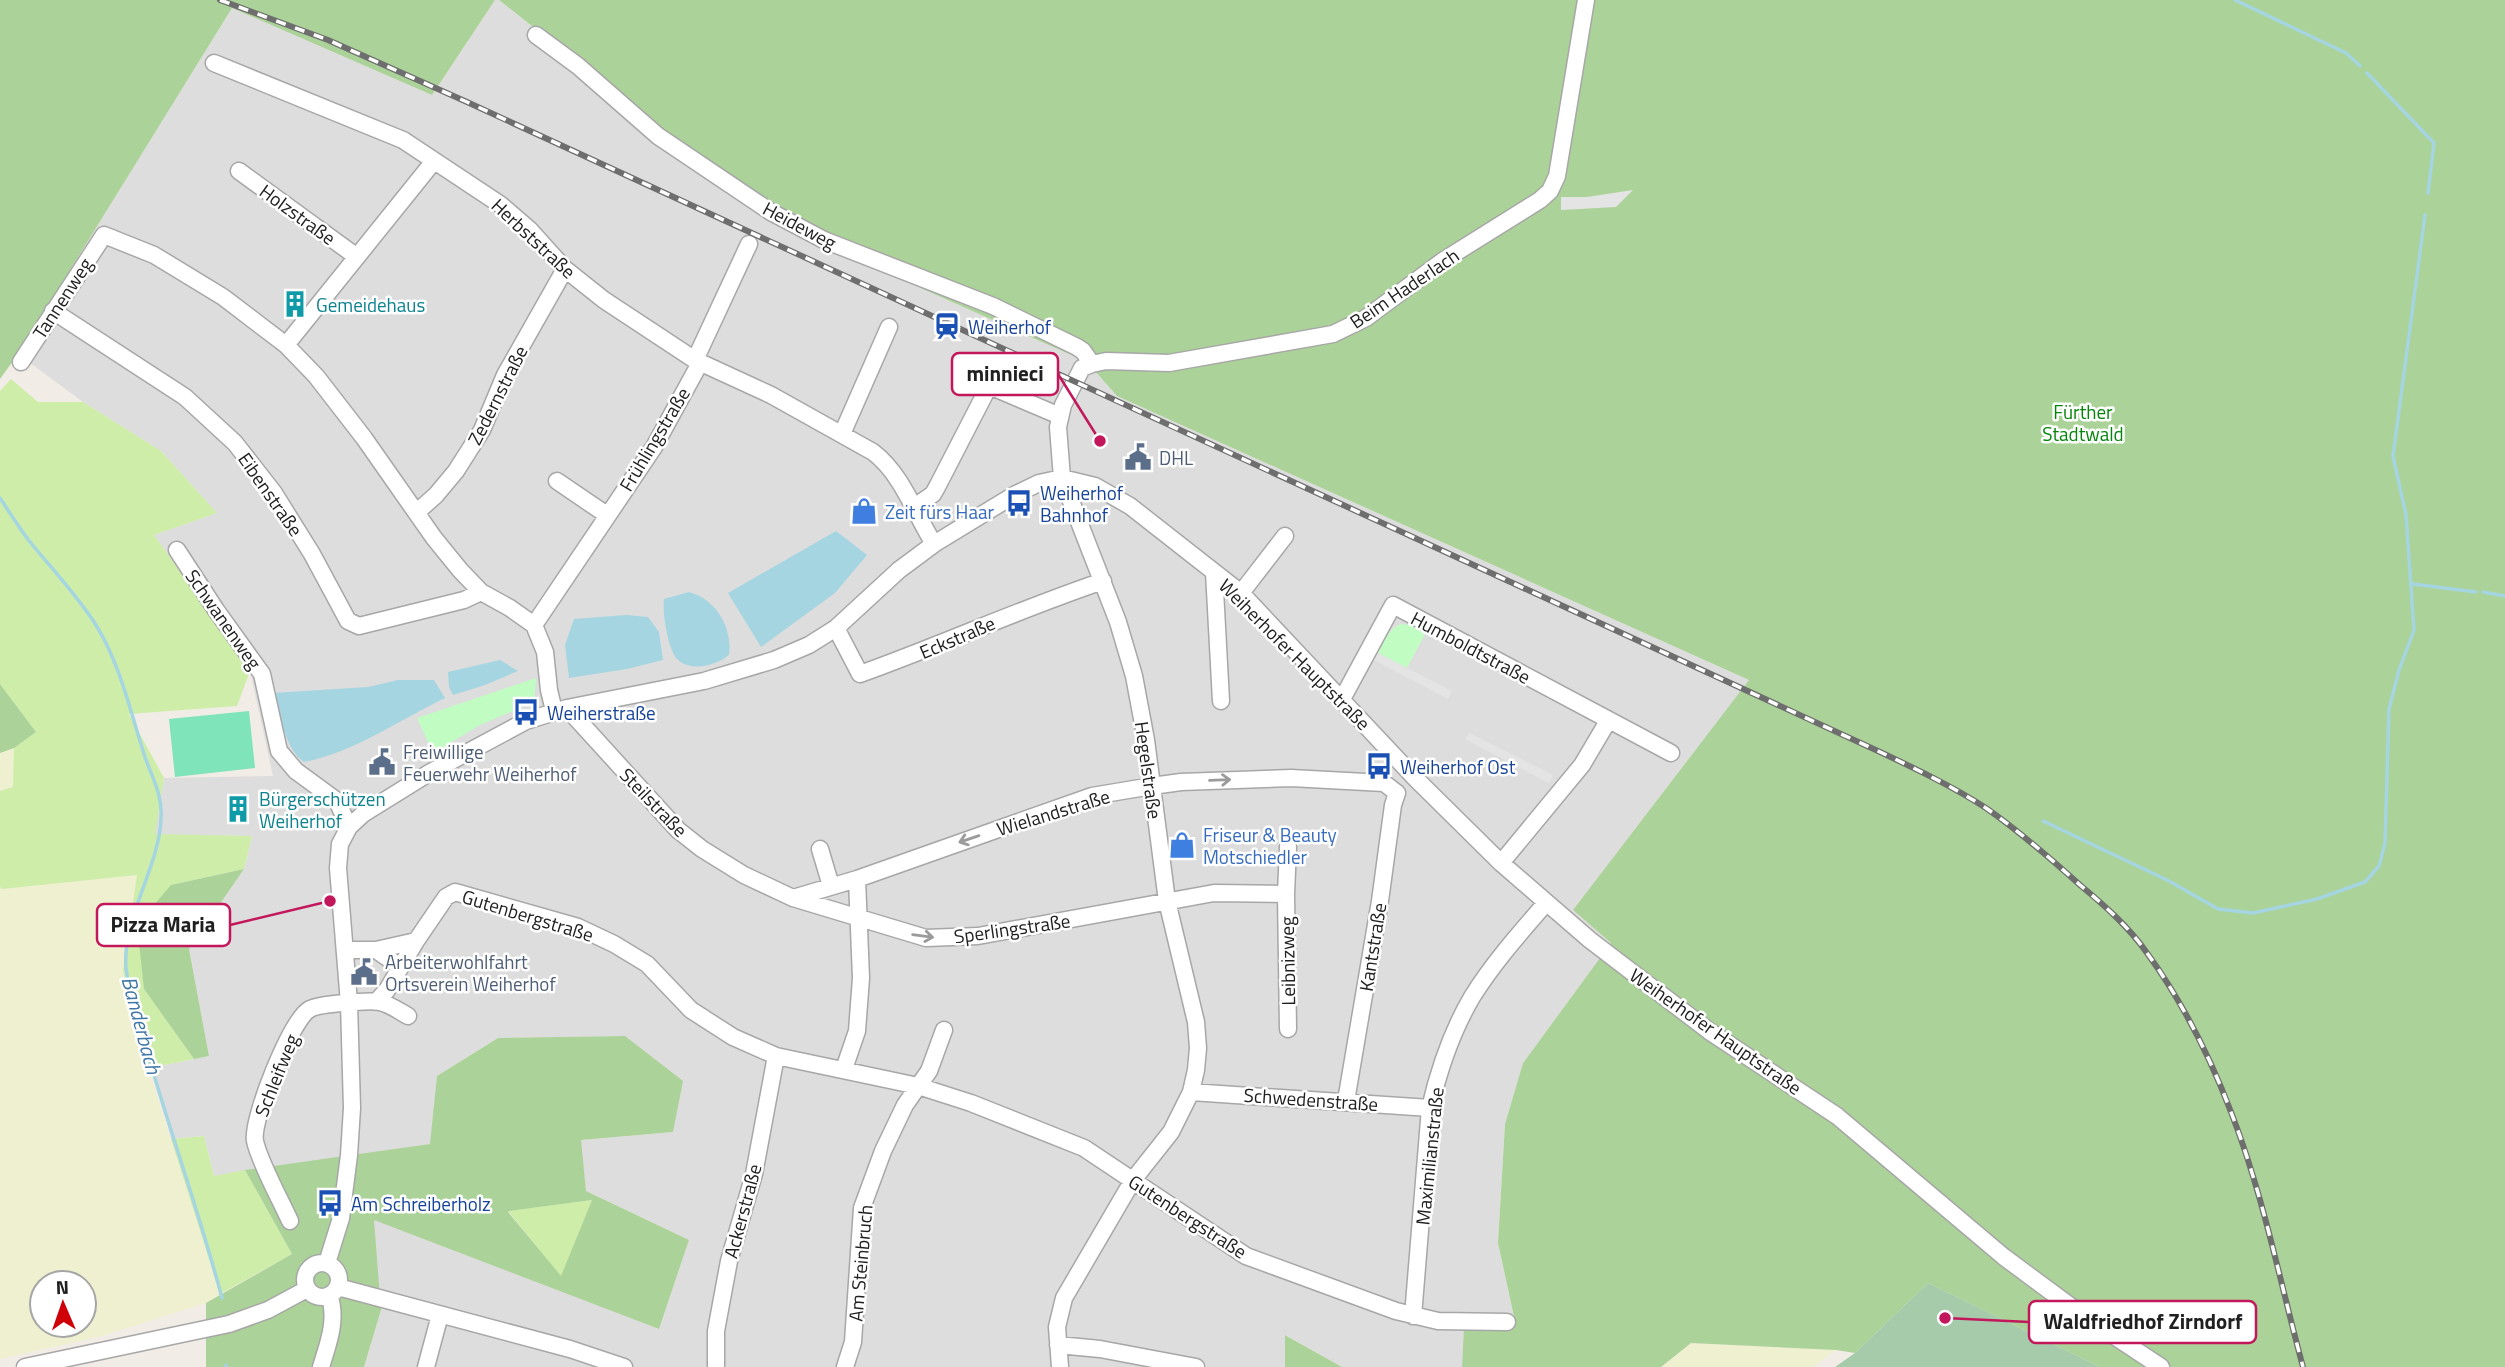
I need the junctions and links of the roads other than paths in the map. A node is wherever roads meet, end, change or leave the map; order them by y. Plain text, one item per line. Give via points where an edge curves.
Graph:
1 (1586, 0) edge
2 (536, 35) dead end
3 (214, 63) dead end
4 (434, 161) junction
5 (239, 170) dead end
6 (749, 244) dead end
7 (357, 257) junction
8 (565, 269) junction
9 (53, 311) junction
10 (889, 327) dead end
11 (286, 345) junction
12 (21, 362) dead end
13 (698, 362) junction
14 (1092, 364) junction
15 (1059, 415) junction
16 (842, 434) junction
17 (1062, 478) junction
18 (557, 481) dead end
19 (913, 508) junction
20 (417, 512) junction
21 (607, 515) junction
22 (1285, 536) dead end
23 (934, 544) junction
24 (177, 550) dead end
25 (1214, 572) junction
26 (1102, 581) junction
27 (481, 592) junction
28 (1241, 593) junction
29 (534, 625) junction
30 (836, 628) junction
31 (1221, 701) dead end
32 (1341, 701) junction
33 (560, 709) junction
34 (1608, 721) junction
35 (1671, 753) dead end
36 (1415, 778) junction
37 (1152, 786) junction
38 (1397, 793) junction
39 (349, 827) junction
40 (1288, 847) dead end
41 (820, 849) dead end
42 (1501, 863) junction
43 (856, 879) junction
44 (831, 886) junction
45 (1286, 894) junction
46 (793, 898) junction
47 (1167, 901) junction
48 (1546, 903) junction
49 (858, 918) junction
50 (416, 941) junction
51 (346, 950) junction
52 (376, 950) junction
53 (399, 967) junction
54 (377, 1001) junction
55 (349, 1003) junction
56 (408, 1016) dead end
57 (1288, 1029) dead end
58 (944, 1030) dead end
59 (776, 1056) junction
60 (845, 1069) junction
61 (918, 1086) junction
62 (1191, 1092) junction
63 (1346, 1101) junction
64 (1430, 1108) junction
65 (1133, 1180) junction
66 (290, 1221) dead end
67 (327, 1263) junction
68 (307, 1289) junction
69 (334, 1291) junction
70 (440, 1315) junction
71 (1413, 1315) junction
72 (1507, 1322) dead end
73 (1058, 1345) junction
74 (25, 1367) edge
75 (321, 1367) edge
76 (426, 1367) edge
77 (624, 1367) edge
78 (716, 1367) edge
79 (845, 1367) edge
80 (1060, 1367) edge
81 (1196, 1367) edge
82 (2161, 1367) edge

1 - 14 street, Beim Haderlach via 1557,176 1540,200 1444,260 1366,318 1333,334 1169,363
2 - 14 street, Heideweg via 658,136 771,212 824,240 993,306 1077,347
3 - 4 street, Herbststraße via 398,138
4 - 7 street, Holzstraße
4 - 8 street, Herbststraße via 501,205
5 - 7 street, Holzstraße
6 - 13 street, Frühlingstraße
7 - 11 street, Holzstraße
8 - 13 street, Herbststraße
8 - 20 street, Zedernstraße via 505,375 482,430 456,471
9 - 11 street, Tannenweg via 104,235 170,264
9 - 12 street, Tannenweg
9 - 27 street, Eibenstraße via 185,397 235,443 275,494 348,621 359,626
10 - 16 street
11 - 20 street via 316,376
13 - 16 street, Herbststraße
13 - 21 street, Frühlingstraße via 654,447
14 - 15 street via 1078,374
15 - 17 street
15 - 19 street via 988,388 933,494
16 - 19 street, Herbststraße via 883,460
17 - 23 street, Weiherhofer Hauptstraße via 1014,495
17 - 25 street, Weiherhofer Hauptstraße via 1095,485 1130,506
17 - 26 street, Hegelstraße
18 - 21 street
19 - 23 street, Herbststraße
20 - 27 street
21 - 29 street, Frühlingstraße
22 - 28 street
23 - 30 street, Weiherhofer Hauptstraße via 898,570
24 - 39 street, Schwanenweg via 262,674 279,751 296,771 337,802
25 - 28 street, Weiherhofer Hauptstraße
25 - 31 street
26 - 30 street, Eckstraße via 860,674
26 - 37 street, Hegelstraße via 1134,676
27 - 29 street
28 - 32 street, Weiherhofer Hauptstraße
29 - 33 street via 545,652 549,690
30 - 33 street, Weiherhofer Hauptstraße via 774,660 704,681
32 - 34 street, Humboldtstraße via 1393,605
32 - 36 street, Weiherhofer Hauptstraße
33 - 39 street, Weiherhofer Hauptstraße via 477,746
33 - 46 street, Steilstraße via 678,830 744,875
34 - 35 street, Humboldtstraße
34 - 42 street via 1582,765
36 - 38 street
36 - 42 street, Weiherhofer Hauptstraße
37 -> 38 street, Wielandstraße via 1291,778 1384,783
37 -> 43 street, Wielandstraße via 1092,796
37 - 47 street, Hegelstraße
38 - 63 street, Kantstraße
39 - 51 street via 340,844 338,868
40 - 45 street, Leibnizweg
41 - 44 street
42 - 48 street, Weiherhofer Hauptstraße
43 - 44 street, Wielandstraße
43 - 49 street
44 - 46 street, Wielandstraße
45 - 47 street, Leibnizweg via 1214,893
45 - 57 street, Leibnizweg
46 - 49 street, Steilstraße
49 -> 47 street, Sperlingstraße via 926,938 978,936
47 - 62 street, Hegelstraße via 1196,1022 1198,1048
48 - 64 street, Maximilianstraße via 1472,997 1445,1055
48 - 82 street, Weiherhofer Hauptstraße via 1709,1031 1837,1116 2026,1273
49 - 60 street via 861,978 857,1031
50 - 52 street
50 - 53 street
50 - 59 street, Gutenbergstraße via 446,897 455,892 578,927 647,964 691,1010 723,1031
51 - 52 street
51 - 55 street
52 - 53 street
53 - 54 street
54 - 55 street
54 - 56 street
55 - 66 street, Schleifweg via 310,1008 303,1015 289,1038 256,1122 255,1141
55 - 67 street via 349,1155 341,1218
58 - 61 street via 929,1071
59 - 60 street, Gutenbergstraße
59 - 78 street, Ackerstraße via 754,1174 729,1261 716,1331
60 - 61 street, Gutenbergstraße
61 - 65 street, Gutenbergstraße via 1084,1148
61 - 79 street, Am Steinbruch via 883,1151 862,1208 854,1330
62 - 63 street, Schwedenstraße
62 - 65 street, Hegelstraße via 1171,1132
63 - 64 street, Schwedenstraße
64 - 71 street, Maximilianstraße
65 - 71 street, Gutenbergstraße via 1237,1252
65 - 73 street, Hegelstraße via 1064,1298
67 - 68 street via 308,1269
67 - 69 street via 337,1272
68 - 69 street via 315,1296
68 - 74 street via 229,1324
69 - 70 street
69 - 75 street via 331,1332
70 - 76 street
70 - 77 street
71 - 72 street, Gutenbergstraße via 1438,1321
73 - 80 street, Hegelstraße
73 - 81 street

